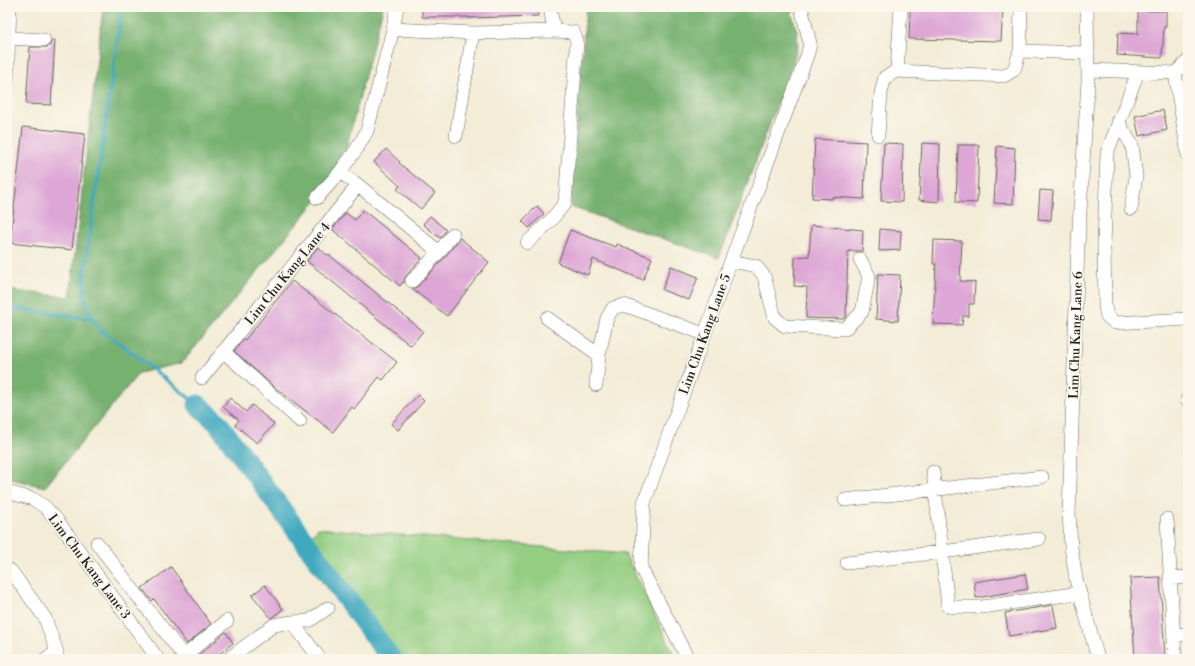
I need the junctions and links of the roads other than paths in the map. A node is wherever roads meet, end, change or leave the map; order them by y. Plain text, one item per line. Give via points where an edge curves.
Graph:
1 (10, 7) edge
2 (397, 7) edge
3 (550, 7) edge
4 (801, 7) edge
5 (901, 7) edge
6 (1021, 7) edge
7 (1087, 7) edge
8 (393, 29) junction
9 (554, 30) junction
10 (473, 33) junction
11 (9, 38) junction
12 (44, 40) dead end
13 (1020, 51) junction
14 (1088, 53) junction
15 (1188, 61) edge
16 (1088, 70) junction
17 (897, 71) junction
18 (1138, 72) junction
19 (1175, 73) junction
20 (7, 80) edge
21 (1118, 122) junction
22 (1185, 122) edge
23 (878, 135) dead end
24 (456, 136) dead end
25 (1188, 155) edge
26 (340, 172) junction
27 (358, 185) junction
28 (317, 198) dead end
29 (1131, 209) dead end
30 (453, 234) dead end
31 (527, 243) dead end
32 (439, 252) junction
33 (731, 260) junction
34 (860, 260) dead end
35 (412, 281) dead end
36 (548, 318) dead end
37 (1188, 319) edge
38 (704, 334) junction
39 (223, 351) junction
40 (599, 355) junction
41 (202, 378) dead end
42 (596, 385) dead end
43 (300, 421) dead end
44 (933, 472) dead end
45 (1042, 477) dead end
46 (935, 490) junction
47 (7, 492) edge
48 (845, 500) dead end
49 (1167, 519) dead end
50 (1039, 539) dead end
51 (97, 543) dead end
52 (942, 552) junction
53 (847, 563) dead end
54 (7, 569) edge
55 (1188, 577) edge
56 (1171, 578) junction
57 (1080, 593) junction
58 (328, 608) dead end
59 (226, 622) dead end
60 (292, 622) junction
61 (1188, 634) edge
62 (1174, 635) junction
63 (169, 637) junction
64 (155, 654) edge
65 (185, 658) edge
66 (45, 659) edge
67 (228, 659) edge
68 (320, 659) edge
69 (688, 659) edge
70 (1098, 659) edge
71 (1175, 659) edge

1 - 11 street
2 - 8 street
3 - 9 street
4 - 33 street, Lim Chu Kang Lane 5 via 810,43 808,53
5 - 17 street
6 - 13 street
7 - 14 street, Lim Chu Kang Lane 6
8 - 10 street
8 - 26 street via 367,131
9 - 10 street
9 - 31 street via 573,32 576,41 564,203 551,220
10 - 24 street
11 - 12 street
11 - 20 street
13 - 14 street
13 - 17 street via 1014,70 1004,76
14 - 16 street, Lim Chu Kang Lane 6
15 - 19 street
16 - 18 street
16 - 57 street, Lim Chu Kang Lane 6 via 1078,244 1069,512 1071,547
17 - 23 street via 885,77 881,93
18 - 19 street
18 - 21 street
19 - 22 street
21 - 29 street via 1132,144 1136,176
21 - 37 street via 1107,153 1104,246 1107,316 1115,323
22 - 25 street
26 - 27 street
26 - 28 street
27 - 32 street
27 - 39 street, Lim Chu Kang Lane 4
30 - 32 street
32 - 35 street
33 - 34 street via 756,266 764,276 775,318 785,326 846,329 862,312 869,276
33 - 38 street, Lim Chu Kang Lane 5
36 - 40 street
38 - 40 street via 624,305 613,308 607,318
38 - 69 street, Lim Chu Kang Lane 5 via 644,503 642,568
39 - 41 street, Lim Chu Kang Lane 4
39 - 43 street
40 - 42 street
44 - 46 street
45 - 46 street
46 - 48 street
46 - 52 street
47 - 64 street, Lim Chu Kang Lane 3 via 33,500 45,507 57,520
49 - 56 street
50 - 52 street
51 - 63 street
52 - 53 street
52 - 57 street via 948,606 982,607
54 - 66 street via 46,618 57,652
55 - 56 street
56 - 62 street
57 - 70 street, Lim Chu Kang Lane 6
58 - 60 street via 309,621
59 - 65 street
60 - 67 street via 274,625
60 - 68 street
61 - 62 street
62 - 71 street
63 - 64 street
63 - 65 street

